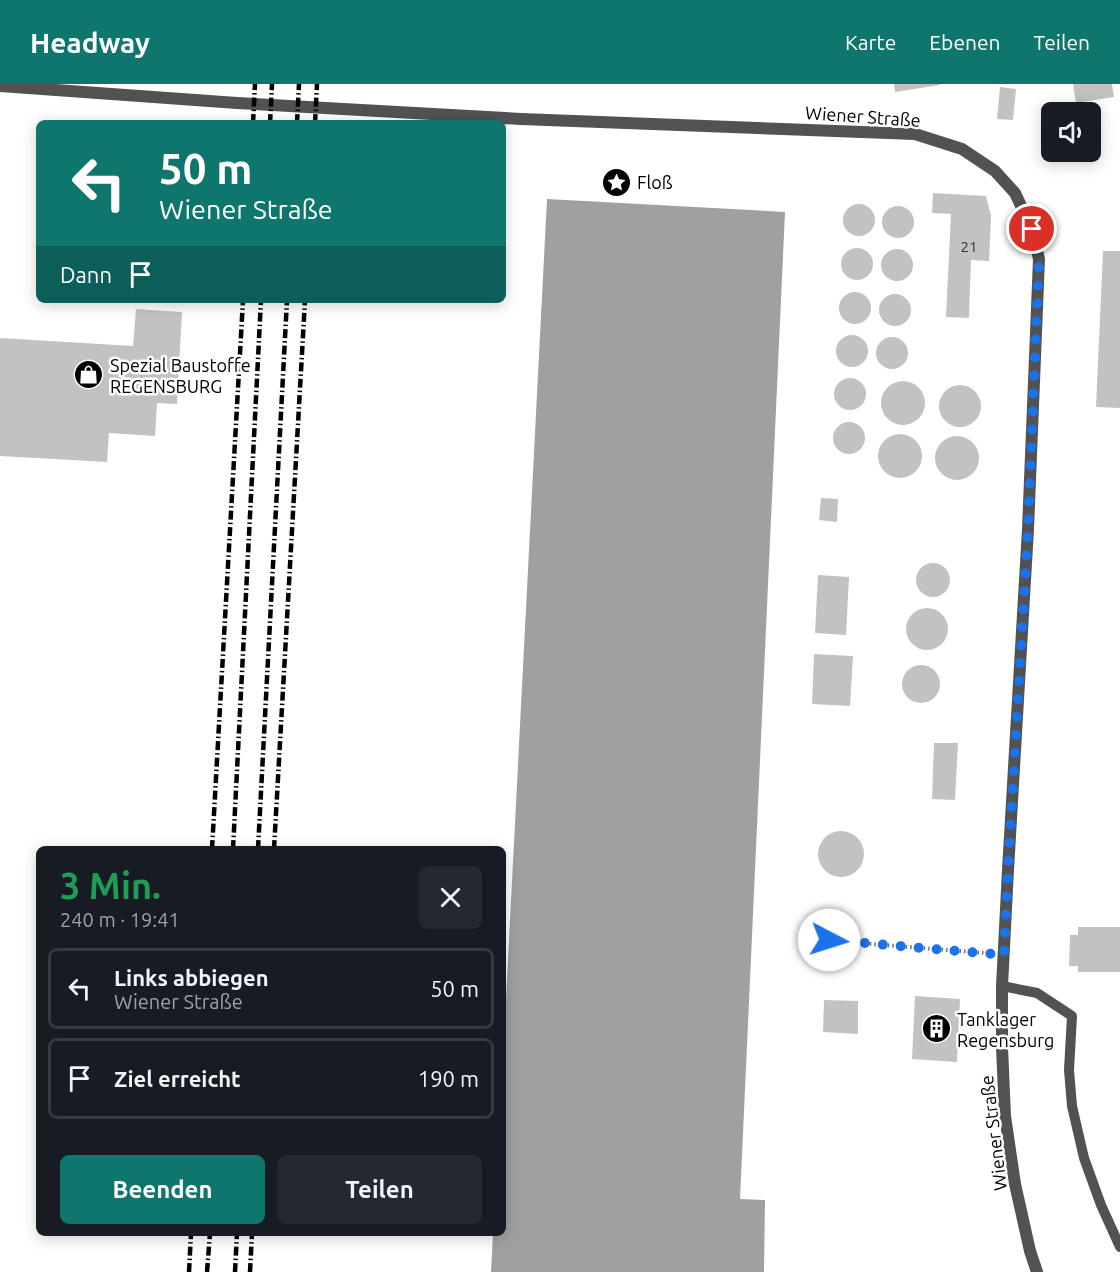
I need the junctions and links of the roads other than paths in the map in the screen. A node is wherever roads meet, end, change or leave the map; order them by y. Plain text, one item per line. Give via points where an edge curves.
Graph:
1 (0, 86) edge
2 (1002, 986) junction
3 (1120, 1247) edge
4 (1037, 1272) edge

1 - 2 street, Wiener Straße via 521,119 915,134 962,149 995,171 1016,193 1032,229 1039,259
2 - 3 lane via 1036,993 1072,1016 1072,1106 1084,1158
2 - 4 street, Wiener Straße via 1005,1116

